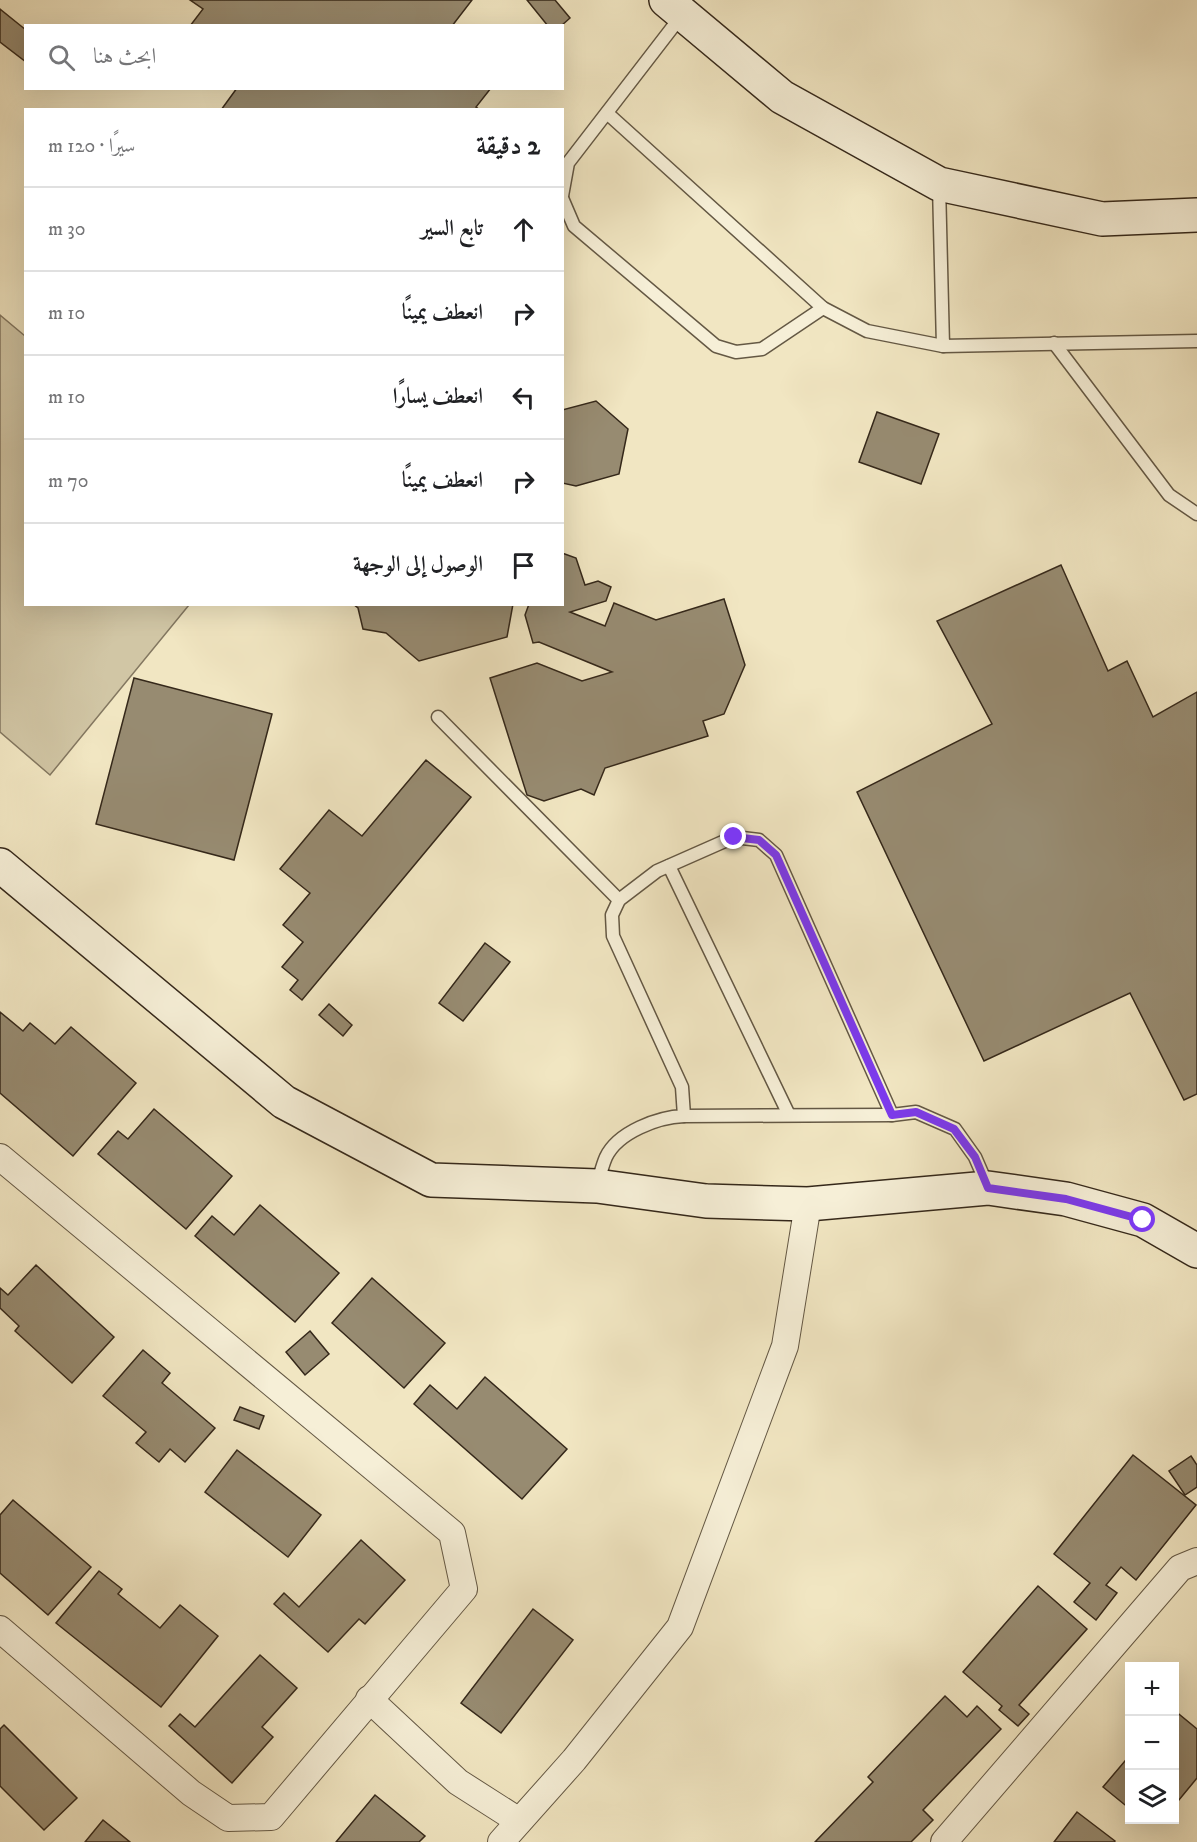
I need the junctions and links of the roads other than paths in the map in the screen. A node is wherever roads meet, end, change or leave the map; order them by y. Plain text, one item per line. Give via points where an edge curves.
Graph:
1 (675, 7) edge
2 (607, 112) junction
3 (939, 184) junction
4 (564, 186) edge
5 (564, 202) edge
6 (1197, 215) edge
7 (823, 308) junction
8 (1197, 341) edge
9 (1054, 343) junction
10 (943, 346) junction
11 (1197, 514) edge
12 (438, 717) dead end
13 (0, 865) edge
14 (669, 866) junction
15 (619, 900) junction
16 (892, 1115) junction
17 (684, 1116) junction
18 (789, 1116) junction
19 (0, 1157) edge
20 (597, 1186) junction
21 (988, 1188) junction
22 (808, 1204) junction
23 (1197, 1251) edge
24 (1197, 1561) edge
25 (0, 1629) edge
26 (369, 1699) junction
27 (519, 1821) junction
28 (501, 1842) edge
29 (944, 1842) edge

1 - 2 lane
1 - 3 street via 782,97
2 - 4 lane via 568,163
2 - 7 lane
3 - 6 street via 1102,219
3 - 10 lane
5 - 7 lane via 574,226 716,346 736,352 762,349
7 - 10 lane via 867,331
8 - 9 lane
9 - 10 lane
9 - 11 lane via 1168,495
12 - 15 lane
13 - 20 street via 284,1102 431,1180
14 - 15 lane
14 - 16 lane via 734,837 759,840 776,855
14 - 18 lane
15 - 17 lane via 612,915 613,936 682,1087
16 - 18 lane
16 - 21 lane via 916,1112 954,1129 975,1157
17 - 18 lane
17 - 20 lane via 671,1117 618,1141 606,1156
19 - 26 street via 452,1533 465,1588
20 - 22 street via 706,1201
21 - 22 street
21 - 23 street via 1066,1199 1143,1220
22 - 27 street via 785,1346 680,1627 574,1760
24 - 29 street via 1180,1568
25 - 26 street via 191,1793 228,1818 271,1817
26 - 27 street via 458,1782
27 - 28 street

